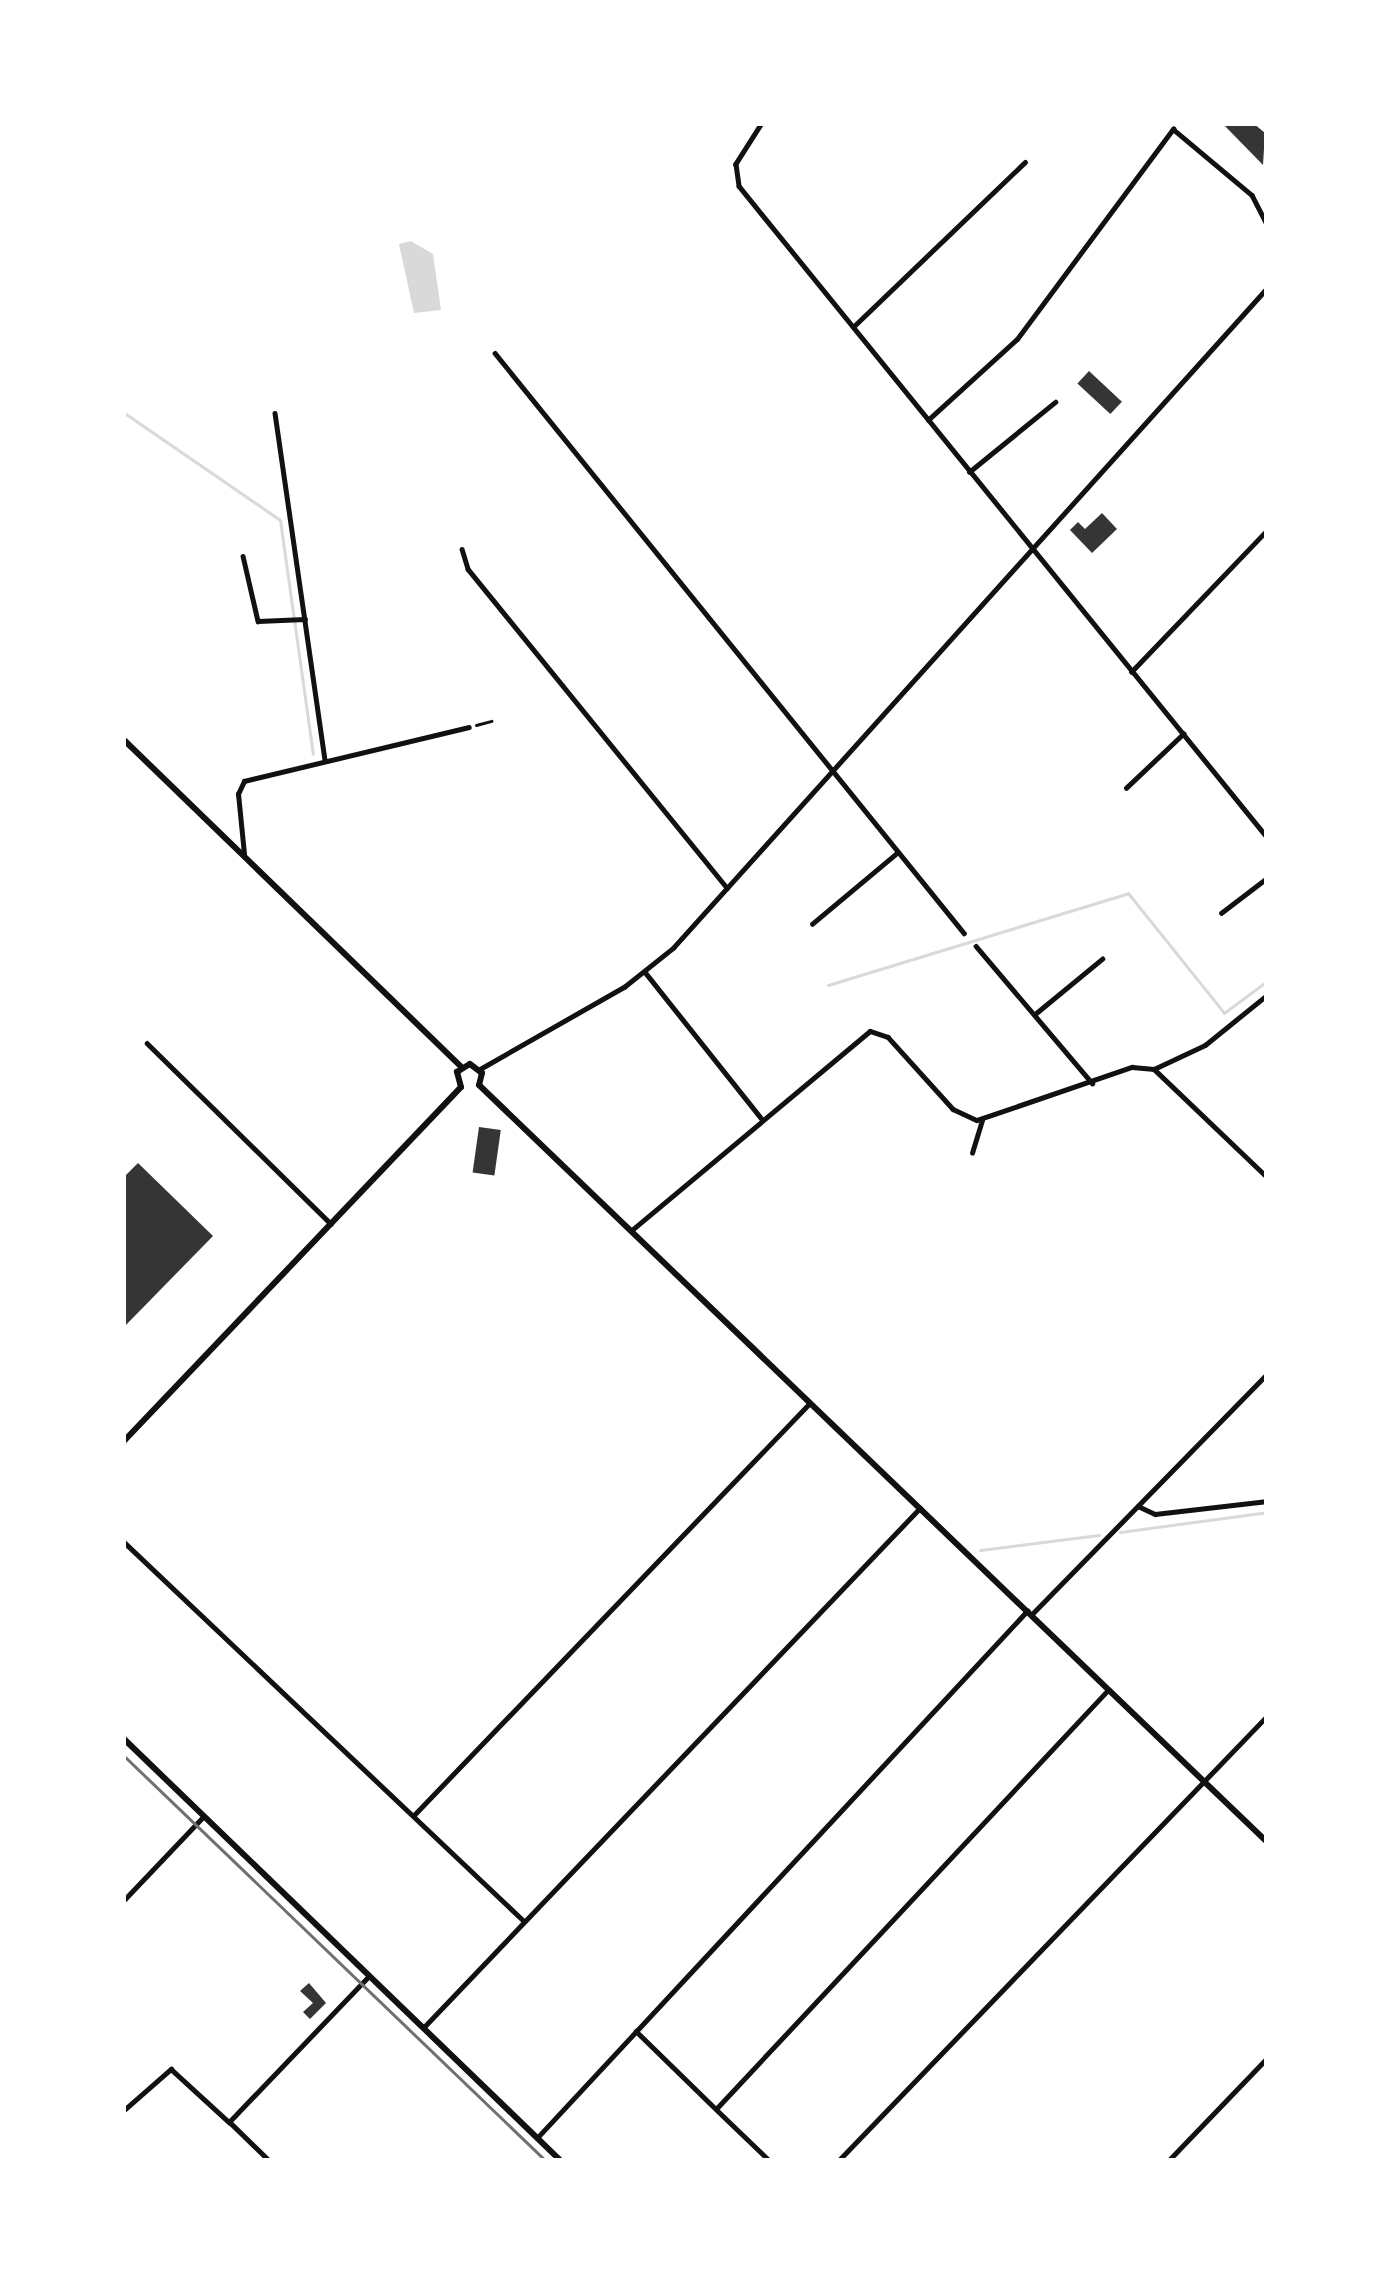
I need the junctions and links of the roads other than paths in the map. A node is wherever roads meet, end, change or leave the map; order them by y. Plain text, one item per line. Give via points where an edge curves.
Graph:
1 (762, 123) edge
2 (1025, 162) dead end
3 (1267, 224) edge
4 (1266, 292) edge
5 (853, 327) junction
6 (495, 353) dead end
7 (1055, 402) dead end
8 (275, 413) dead end
9 (928, 420) junction
10 (969, 472) junction
11 (1267, 530) edge
12 (462, 548) dead end
13 (1029, 548) junction
14 (243, 556) dead end
15 (305, 619) junction
16 (1131, 672) junction
17 (469, 727) road end
18 (1183, 734) junction
19 (123, 739) edge
20 (325, 759) junction
21 (830, 773) junction
22 (1126, 788) dead end
23 (1267, 837) edge
24 (897, 853) junction
25 (244, 854) junction
26 (1267, 878) edge
27 (727, 888) junction
28 (1220, 914) dead end
29 (812, 924) dead end
30 (964, 934) dead end
31 (976, 946) dead end
32 (1102, 958) dead end
33 (645, 972) junction
34 (1267, 995) edge
35 (1035, 1014) junction
36 (147, 1043) dead end
37 (461, 1066) junction
38 (480, 1069) junction
39 (1154, 1069) junction
40 (1093, 1083) junction
41 (479, 1085) junction
42 (461, 1087) junction
43 (761, 1118) junction
44 (982, 1120) junction
45 (972, 1153) dead end
46 (1267, 1178) edge
47 (332, 1224) junction
48 (632, 1230) junction
49 (1267, 1373) edge
50 (811, 1402) junction
51 (123, 1442) edge
52 (1267, 1501) edge
53 (1137, 1505) junction
54 (920, 1508) junction
55 (123, 1541) edge
56 (1029, 1613) junction
57 (1108, 1690) junction
58 (1267, 1716) edge
59 (123, 1738) edge
60 (1204, 1781) junction
61 (414, 1815) junction
62 (203, 1816) junction
63 (1267, 1842) edge
64 (123, 1900) edge
65 (526, 1923) junction
66 (369, 1976) junction
67 (423, 2028) junction
68 (636, 2031) junction
69 (1267, 2058) edge
70 (716, 2109) junction
71 (123, 2111) edge
72 (229, 2122) junction
73 (537, 2138) junction
74 (269, 2161) edge
75 (561, 2161) edge
76 (770, 2161) edge
77 (838, 2161) edge
78 (1168, 2161) edge

1 - 5 street via 735,170 739,186
2 - 5 street
3 - 9 street via 1252,195 1173,129 1017,339
4 - 13 street
5 - 9 street
6 - 21 street
7 - 10 street
8 - 15 street
9 - 10 street
10 - 13 street
11 - 16 street
12 - 27 street via 468,569
13 - 16 street
13 - 21 street
14 - 15 street via 258,621
15 - 20 street
16 - 18 street
17 - 20 street
18 - 22 street
18 - 23 street
19 - 25 street
20 - 25 street via 241,784
21 - 24 street
21 - 27 street
24 - 29 street
24 - 30 street
25 - 37 street
26 - 28 street
27 - 33 street
31 - 35 street
32 - 35 street
33 - 38 street
33 - 43 street
34 - 39 street via 1205,1045
35 - 40 street
36 - 47 street
37 - 38 street
37 - 42 street
38 - 41 street
39 - 40 street via 1132,1067
39 - 46 street
40 - 44 street
41 - 42 street
41 - 48 street
42 - 47 street
43 - 44 street via 873,1030 898,1046 953,1109
43 - 48 street
44 - 45 street
47 - 51 street
48 - 50 street
49 - 53 street
50 - 54 street
50 - 61 street
52 - 53 street via 1155,1514
53 - 56 street
54 - 56 street
54 - 65 street
55 - 61 street
56 - 57 street
56 - 68 street
57 - 60 street
57 - 70 street
58 - 60 street
59 - 62 street
60 - 63 street
60 - 77 street
61 - 65 street
62 - 64 street
62 - 66 street
65 - 67 street
66 - 67 street
66 - 72 street
67 - 73 street
68 - 70 street
68 - 73 street
69 - 78 street
70 - 76 street
71 - 72 street via 171,2068
72 - 74 street
73 - 75 street

